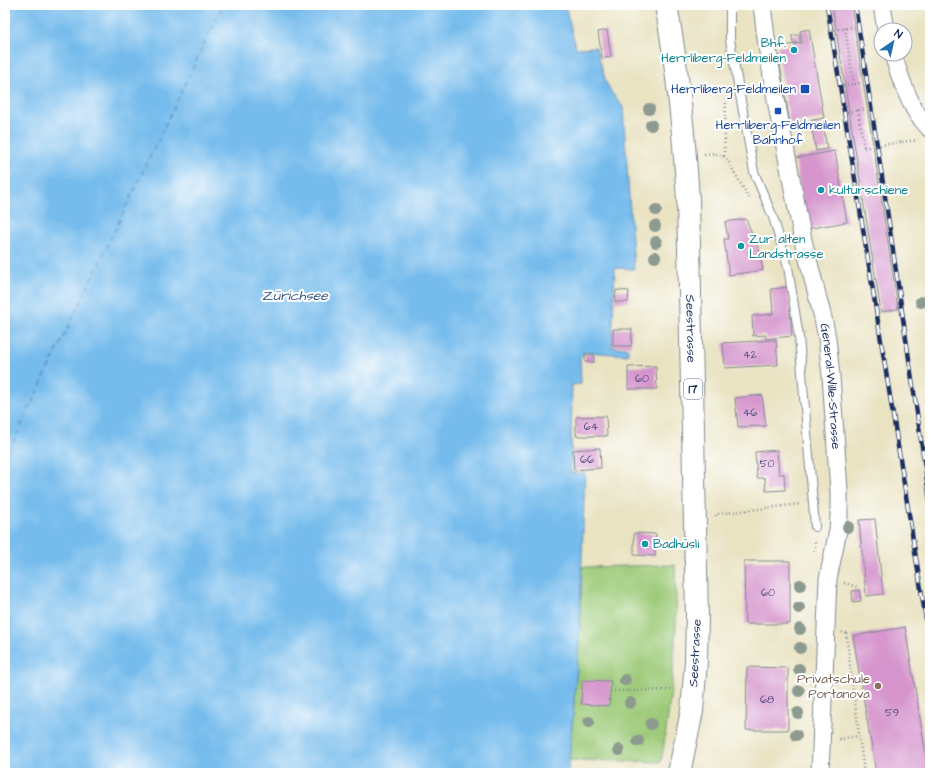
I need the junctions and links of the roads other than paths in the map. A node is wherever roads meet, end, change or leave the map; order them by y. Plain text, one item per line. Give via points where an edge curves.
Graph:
1 (666, 5) edge
2 (730, 5) edge
3 (762, 5) edge
4 (882, 5) edge
5 (885, 22) edge
6 (896, 62) edge
7 (927, 134) edge
8 (815, 527) dead end
9 (679, 773) edge
10 (820, 773) edge

1 - 9 main road, Seestrasse / 17 via 684,139 688,200 697,601 692,711
2 - 8 lane via 730,40 754,172 773,216 788,267 798,337
3 - 10 street, General-Wille-Strasse via 769,57 803,240 827,338 832,383 839,516 828,579
4 - 5 street
6 - 7 street via 908,96

